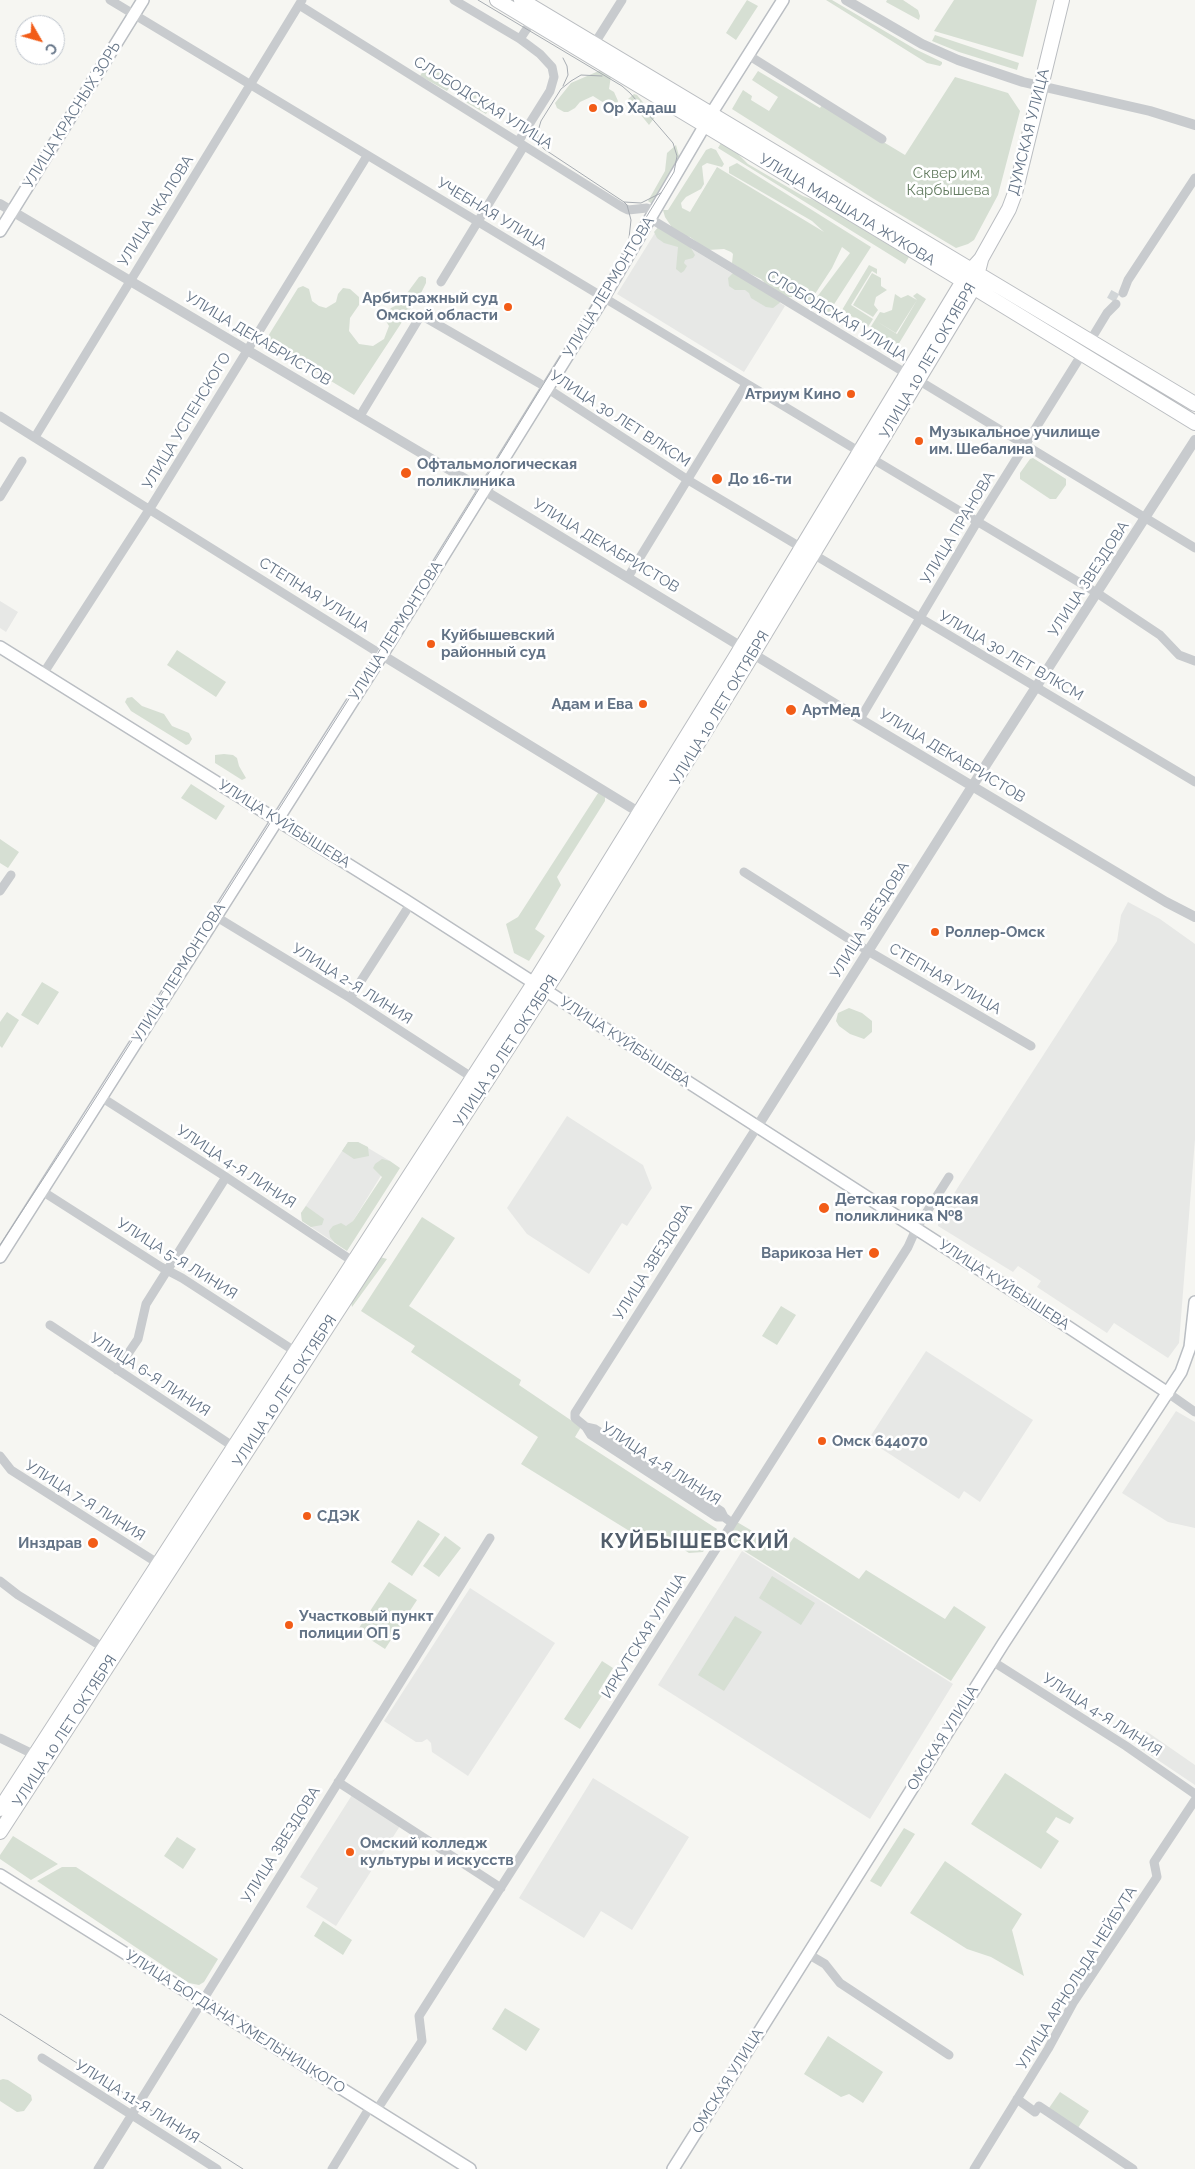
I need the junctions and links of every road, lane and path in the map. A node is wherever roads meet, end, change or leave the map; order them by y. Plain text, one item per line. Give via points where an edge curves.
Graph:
1 (110, 0) edge
2 (143, 0) edge
3 (455, 0) edge
4 (497, 0) edge
5 (520, 0) edge
6 (622, 0) edge
7 (783, 0) edge
8 (846, 0) edge
9 (1062, 0) edge
10 (301, 2) edge
11 (134, 15) junction
12 (532, 21) junction
13 (520, 39) junction
14 (591, 49) junction
15 (748, 55) junction
16 (249, 85) junction
17 (1042, 86) junction
18 (708, 120) junction
19 (1195, 125) edge
20 (882, 139) dead end
21 (521, 144) junction
22 (367, 156) junction
23 (1195, 178) edge
24 (0, 204) edge
25 (12, 211) junction
26 (653, 215) junction
27 (478, 222) junction
28 (0, 230) edge
29 (981, 259) joint
30 (971, 278) junction
31 (129, 280) junction
32 (441, 282) dead end
33 (1120, 291) tunnel mouth
34 (604, 297) junction
35 (1114, 302) tunnel mouth
36 (1090, 341) junction
37 (247, 350) junction
38 (1082, 354) junction
39 (912, 377) junction
40 (746, 384) junction
41 (546, 389) junction
42 (1195, 404) edge
43 (0, 416) edge
44 (360, 416) junction
45 (1195, 423) edge
46 (35, 437) junction
47 (1195, 440) edge
48 (1024, 446) junction
49 (865, 455) junction
50 (22, 461) dead end
51 (688, 480) junction
52 (484, 490) junction
53 (0, 497) edge
54 (149, 510) junction
55 (1146, 519) junction
56 (977, 522) junction
57 (1195, 548) edge
58 (808, 551) junction
59 (628, 576) junction
60 (1097, 593) junction
61 (919, 618) junction
62 (0, 647) edge
63 (748, 650) junction
64 (382, 655) junction
65 (1195, 661) edge
66 (43, 674) junction
67 (1036, 686) junction
68 (860, 719) junction
69 (1195, 782) edge
70 (973, 785) junction
71 (640, 813) junction
72 (277, 819) junction
73 (744, 872) dead end
74 (11, 875) dead end
75 (0, 892) edge
76 (411, 903) junction
77 (215, 916) junction
78 (1195, 917) edge
79 (868, 951) junction
80 (540, 987) junction
81 (350, 998) junction
82 (1031, 1046) dead end
83 (474, 1078) junction
84 (101, 1097) junction
85 (757, 1127) junction
86 (226, 1177) junction
87 (949, 1177) dead end
88 (42, 1191) junction
89 (916, 1229) junction
90 (0, 1257) edge
91 (354, 1262) junction
92 (168, 1271) junction
93 (1195, 1302) edge
94 (50, 1325) dead end
95 (1194, 1329) edge
96 (296, 1352) junction
97 (117, 1370) junction
98 (1168, 1393) junction
99 (1195, 1412) edge
100 (575, 1418) joint
101 (234, 1447) junction
102 (0, 1456) edge
103 (728, 1520) junction
104 (490, 1538) dead end
105 (159, 1564) junction
106 (0, 1581) edge
107 (104, 1648) junction
108 (992, 1661) junction
109 (0, 1738) edge
110 (35, 1755) junction
111 (338, 1782) junction
112 (1195, 1794) edge
113 (1195, 1800) edge
114 (0, 1809) edge
115 (0, 1832) edge
116 (0, 1875) edge
117 (501, 1888) junction
118 (808, 1954) junction
119 (202, 2001) junction
120 (949, 2055) dead end
121 (42, 2058) dead end
122 (1017, 2099) junction
123 (373, 2109) junction
124 (131, 2115) junction
125 (98, 2169) edge
126 (217, 2169) edge
127 (332, 2169) edge
128 (470, 2169) edge
129 (672, 2169) edge
130 (974, 2169) edge
131 (1133, 2169) edge

1 - 11 street, УЧЕБНАЯ УЛИЦА
2 - 11 main road, УЛИЦА КРАСНЫХ ЗОРЬ
3 - 13 street
4 - 12 main road, УЛИЦА МАРШАЛА ЖУКОВА
5 - 14 main road, УЛИЦА МАРШАЛА ЖУКОВА
6 - 14 street
7 - 15 main road, УЛИЦА ЛЕРМОНТОВА
8 - 17 street via 938,51
9 - 17 main road, ДУМСКАЯ УЛИЦА
10 - 16 street, УЛИЦА ЧКАЛОВА
10 - 21 street, СЛОБОДСКАЯ УЛИЦА
11 - 16 street, УЧЕБНАЯ УЛИЦА
11 - 25 main road, УЛИЦА КРАСНЫХ ЗОРЬ
12 - 13 street
12 - 14 main road, УЛИЦА МАРШАЛА ЖУКОВА
13 - 21 street via 552,67 554,77 550,92
14 - 18 main road, УЛИЦА МАРШАЛА ЖУКОВА
15 - 18 main road, УЛИЦА ЛЕРМОНТОВА
15 - 20 street
16 - 22 street, УЧЕБНАЯ УЛИЦА
16 - 31 street, УЛИЦА ЧКАЛОВА
17 - 19 street
17 - 29 main road, ДУМСКАЯ УЛИЦА via 1015,193
18 - 26 main road, УЛИЦА ЛЕРМОНТОВА
18 - 30 main road, УЛИЦА МАРШАЛА ЖУКОВА
21 - 26 street, СЛОБОДСКАЯ УЛИЦА via 622,207 628,210 647,208
21 - 27 street
22 - 27 street, УЧЕБНАЯ УЛИЦА
22 - 37 street, УЛИЦА УСПЕНСКОГО
23 - 33 street
24 - 25 street, УЛИЦА ДЕКАБРИСТОВ
25 - 28 main road, УЛИЦА КРАСНЫХ ЗОРЬ
25 - 31 street, УЛИЦА ДЕКАБРИСТОВ
26 - 34 main road, УЛИЦА ЛЕРМОНТОВА
26 - 39 street, СЛОБОДСКАЯ УЛИЦА
27 - 32 street
27 - 34 street, УЧЕБНАЯ УЛИЦА
29 - 30 main road, УЛИЦА 10 ЛЕТ ОКТЯБРЯ
30 - 36 main road, УЛИЦА МАРШАЛА ЖУКОВА
30 - 38 main road, УЛИЦА МАРШАЛА ЖУКОВА
30 - 39 main road, УЛИЦА 10 ЛЕТ ОКТЯБРЯ
31 - 37 street, УЛИЦА ДЕКАБРИСТОВ
31 - 46 street, УЛИЦА ЧКАЛОВА
34 - 40 street, УЧЕБНАЯ УЛИЦА
34 - 41 main road, УЛИЦА ЛЕРМОНТОВА
35 - 36 street
36 - 42 main road, УЛИЦА МАРШАЛА ЖУКОВА
37 - 44 street, УЛИЦА ДЕКАБРИСТОВ
37 - 54 street, УЛИЦА УСПЕНСКОГО
38 - 45 main road, УЛИЦА МАРШАЛА ЖУКОВА
38 - 48 street, УЛИЦА ПРАНОВА
39 - 48 street, СЛОБОДСКАЯ УЛИЦА
39 - 49 main road, УЛИЦА 10 ЛЕТ ОКТЯБРЯ
40 - 49 street, УЧЕБНАЯ УЛИЦА
40 - 51 street
41 - 44 street, УЛИЦА 30 ЛЕТ ВЛКСМ via 421,315
41 - 51 street, УЛИЦА 30 ЛЕТ ВЛКСМ
41 - 52 main road, УЛИЦА ЛЕРМОНТОВА
43 - 46 street, СТЕПНАЯ УЛИЦА
44 - 52 street, УЛИЦА ДЕКАБРИСТОВ
46 - 54 street, СТЕПНАЯ УЛИЦА
47 - 55 street, УЛИЦА ЗВЕЗДОВА
48 - 55 street, СЛОБОДСКАЯ УЛИЦА
48 - 56 street, УЛИЦА ПРАНОВА
49 - 56 street, УЧЕБНАЯ УЛИЦА
49 - 58 main road, УЛИЦА 10 ЛЕТ ОКТЯБРЯ
50 - 53 street
51 - 58 street, УЛИЦА 30 ЛЕТ ВЛКСМ
51 - 59 street
52 - 59 street, УЛИЦА ДЕКАБРИСТОВ
52 - 64 main road, УЛИЦА ЛЕРМОНТОВА
54 - 64 street, СТЕПНАЯ УЛИЦА
54 - 66 street, УЛИЦА УСПЕНСКОГО
55 - 57 street, СЛОБОДСКАЯ УЛИЦА
55 - 60 street, УЛИЦА ЗВЕЗДОВА
56 - 60 street, УЧЕБНАЯ УЛИЦА
56 - 61 street, УЛИЦА ПРАНОВА
58 - 61 street, УЛИЦА 30 ЛЕТ ВЛКСМ
58 - 63 main road, УЛИЦА 10 ЛЕТ ОКТЯБРЯ
59 - 63 street, УЛИЦА ДЕКАБРИСТОВ
60 - 65 street, УЧЕБНАЯ УЛИЦА via 1160,635 1179,655
60 - 67 street, УЛИЦА ЗВЕЗДОВА
61 - 67 street, УЛИЦА 30 ЛЕТ ВЛКСМ
61 - 68 street, УЛИЦА ПРАНОВА
62 - 66 main road, УЛИЦА КУЙБЫШЕВА
63 - 68 street, УЛИЦА ДЕКАБРИСТОВ
63 - 71 main road, УЛИЦА 10 ЛЕТ ОКТЯБРЯ
63 - 80 main road, УЛИЦА 10 ЛЕТ ОКТЯБРЯ
64 - 71 street, СТЕПНАЯ УЛИЦА
64 - 72 main road, УЛИЦА ЛЕРМОНТОВА
66 - 72 main road, УЛИЦА КУЙБЫШЕВА
67 - 69 street, УЛИЦА 30 ЛЕТ ВЛКСМ
67 - 70 street, УЛИЦА ЗВЕЗДОВА
68 - 70 street, УЛИЦА ДЕКАБРИСТОВ
70 - 78 street, УЛИЦА ДЕКАБРИСТОВ
70 - 79 street, УЛИЦА ЗВЕЗДОВА
71 - 80 main road, УЛИЦА 10 ЛЕТ ОКТЯБРЯ
72 - 76 main road, УЛИЦА КУЙБЫШЕВА
72 - 77 main road, УЛИЦА ЛЕРМОНТОВА
73 - 79 street, СТЕПНАЯ УЛИЦА
74 - 75 street
76 - 80 main road, УЛИЦА КУЙБЫШЕВА
76 - 81 street
77 - 81 street, УЛИЦА 2-Я ЛИНИЯ
77 - 84 main road, УЛИЦА ЛЕРМОНТОВА
79 - 82 street, СТЕПНАЯ УЛИЦА
79 - 85 street, УЛИЦА ЗВЕЗДОВА
80 - 83 main road, УЛИЦА 10 ЛЕТ ОКТЯБРЯ
80 - 85 main road, УЛИЦА КУЙБЫШЕВА
80 - 115 main road, УЛИЦА 10 ЛЕТ ОКТЯБРЯ
81 - 83 street, УЛИЦА 2-Я ЛИНИЯ
83 - 91 main road, УЛИЦА 10 ЛЕТ ОКТЯБРЯ
84 - 86 street, УЛИЦА 4-Я ЛИНИЯ
84 - 88 main road, УЛИЦА ЛЕРМОНТОВА
85 - 89 main road, УЛИЦА КУЙБЫШЕВА
85 - 100 street, УЛИЦА ЗВЕЗДОВА via 575,1413
86 - 91 street, УЛИЦА 4-Я ЛИНИЯ
86 - 92 street
87 - 89 street, ИРКУТСКАЯ УЛИЦА
88 - 90 main road, УЛИЦА ЛЕРМОНТОВА
88 - 92 street, УЛИЦА 5-Я ЛИНИЯ
89 - 98 main road, УЛИЦА КУЙБЫШЕВА
89 - 103 street, ИРКУТСКАЯ УЛИЦА via 908,1246
91 - 96 main road, УЛИЦА 10 ЛЕТ ОКТЯБРЯ
92 - 96 street, УЛИЦА 5-Я ЛИНИЯ
92 - 97 street via 146,1304 138,1338
93 - 95 main road, ОМСКАЯ УЛИЦА
94 - 97 street, УЛИЦА 6-Я ЛИНИЯ
95 - 98 main road, ОМСКАЯ УЛИЦА via 1187,1359
96 - 101 main road, УЛИЦА 10 ЛЕТ ОКТЯБРЯ
97 - 101 street, УЛИЦА 6-Я ЛИНИЯ
98 - 99 street, УЛИЦА КУЙБЫШЕВА
98 - 108 main road, ОМСКАЯ УЛИЦА
100 - 103 street, УЛИЦА 4-Я ЛИНИЯ via 591,1435 717,1517
101 - 105 main road, УЛИЦА 10 ЛЕТ ОКТЯБРЯ
102 - 105 street, УЛИЦА 7-Я ЛИНИЯ via 11,1470
103 - 117 street, ИРКУТСКАЯ УЛИЦА
104 - 111 street, УЛИЦА ЗВЕЗДОВА
105 - 107 main road, УЛИЦА 10 ЛЕТ ОКТЯБРЯ
106 - 107 street
107 - 110 main road, УЛИЦА 10 ЛЕТ ОКТЯБРЯ
108 - 112 street, УЛИЦА 4-Я ЛИНИЯ
108 - 118 main road, ОМСКАЯ УЛИЦА
109 - 110 street
110 - 114 main road, УЛИЦА 10 ЛЕТ ОКТЯБРЯ
111 - 117 street
111 - 119 street, УЛИЦА ЗВЕЗДОВА
113 - 122 street, УЛИЦА АРНОЛЬДА НЕЙБУТА via 1154,1862 1157,1877 1073,2003
116 - 119 main road, УЛИЦА БОГДАНА ХМЕЛЬНИЦКОГО
117 - 123 street, ИРКУТСКАЯ УЛИЦА via 419,2016 422,2041
118 - 120 street via 825,1964 840,1983
118 - 129 main road, ОМСКАЯ УЛИЦА
119 - 123 main road, УЛИЦА БОГДАНА ХМЕЛЬНИЦКОГО
119 - 124 street, УЛИЦА ЗВЕЗДОВА
121 - 124 street, УЛИЦА 11-Я ЛИНИЯ
122 - 130 street, УЛИЦА АРНОЛЬДА НЕЙБУТА
122 - 131 street via 1035,2112 1038,2106
123 - 127 street, ИРКУТСКАЯ УЛИЦА
123 - 128 main road, УЛИЦА БОГДАНА ХМЕЛЬНИЦКОГО
124 - 125 street, УЛИЦА ЗВЕЗДОВА
124 - 126 street, УЛИЦА 11-Я ЛИНИЯ

